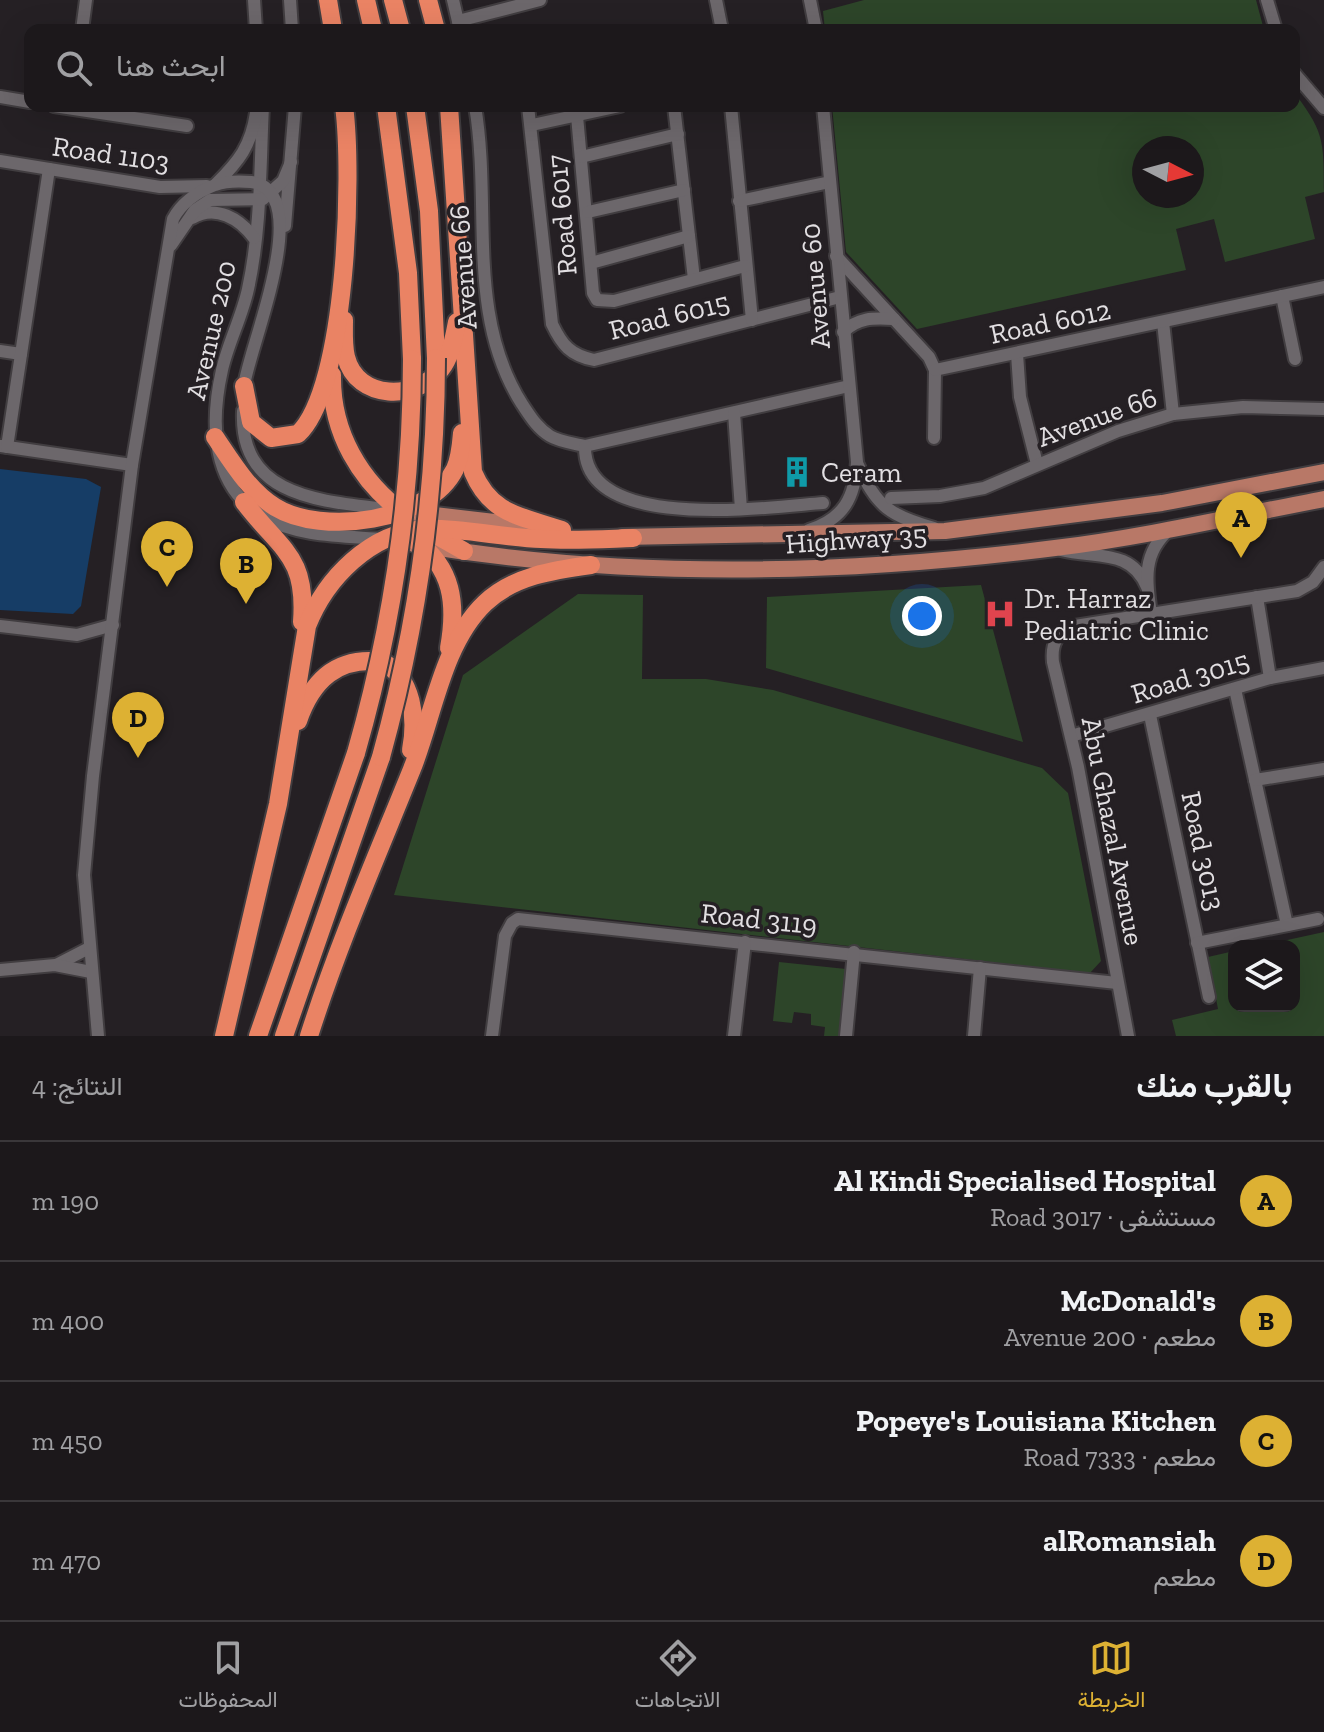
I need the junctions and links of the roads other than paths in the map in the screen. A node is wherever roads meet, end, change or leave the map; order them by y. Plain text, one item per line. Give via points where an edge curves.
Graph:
1 (86, 0) edge
2 (254, 0) edge
3 (262, 0) edge
4 (290, 0) edge
5 (328, 0) edge
6 (366, 0) edge
7 (393, 0) edge
8 (428, 0) edge
9 (453, 0) edge
10 (538, 0) edge
11 (716, 0) edge
12 (810, 0) edge
13 (1267, 0) edge
14 (83, 24) edge
15 (256, 24) edge
16 (264, 24) edge
17 (292, 24) edge
18 (332, 24) edge
19 (372, 24) edge
20 (399, 24) edge
21 (434, 24) edge
22 (459, 24) edge
23 (462, 24) edge
24 (721, 24) edge
25 (815, 24) edge
26 (1274, 24) edge
27 (1300, 80) edge
28 (0, 97) edge
29 (24, 101) edge
30 (1324, 108) edge
31 (100, 112) edge
32 (255, 112) edge
33 (263, 112) edge
34 (295, 112) edge
35 (344, 112) edge
36 (387, 112) edge
37 (416, 112) edge
38 (449, 112) edge
39 (476, 112) edge
40 (529, 112) edge
41 (594, 112) edge
42 (675, 112) edge
43 (732, 112) edge
44 (824, 112) edge
45 (577, 116) junction
46 (532, 125) junction
47 (187, 126) dead end
48 (678, 134) junction
49 (581, 157) junction
50 (0, 161) edge
51 (291, 162) junction
52 (49, 169) junction
53 (830, 182) junction
54 (259, 183) junction
55 (216, 184) junction
56 (684, 190) junction
57 (272, 193) junction
58 (257, 201) junction
59 (739, 201) junction
60 (588, 212) junction
61 (183, 224) junction
62 (689, 236) junction
63 (254, 238) junction
64 (836, 256) junction
65 (278, 257) junction
66 (164, 259) junction
67 (591, 263) junction
68 (745, 266) junction
69 (462, 277) junction
70 (694, 279) junction
71 (1324, 287) edge
72 (341, 289) junction
73 (1282, 296) junction
74 (840, 297) junction
75 (894, 319) junction
76 (752, 320) junction
77 (1163, 322) junction
78 (843, 332) junction
79 (332, 348) junction
80 (0, 351) edge
81 (21, 354) junction
82 (1017, 354) junction
83 (1295, 359) dead end
84 (465, 369) junction
85 (935, 370) junction
86 (244, 386) junction
87 (849, 386) junction
88 (1324, 409) edge
89 (734, 413) junction
90 (1173, 414) junction
91 (215, 437) junction
92 (934, 438) dead end
93 (3, 446) edge
94 (585, 446) junction
95 (857, 462) junction
96 (1037, 464) junction
97 (132, 465) junction
98 (1324, 472) edge
99 (891, 498) dead end
100 (1324, 499) edge
101 (244, 502) junction
102 (823, 503) dead end
103 (741, 509) junction
104 (385, 512) junction
105 (1171, 528) junction
106 (562, 530) junction
107 (945, 531) junction
108 (398, 536) junction
109 (789, 536) junction
110 (424, 537) junction
111 (633, 538) junction
112 (1055, 548) junction
113 (464, 551) joint
114 (591, 565) junction
115 (1324, 567) edge
116 (1147, 587) junction
117 (1257, 597) junction
118 (1151, 614) junction
119 (113, 625) junction
120 (0, 626) edge
121 (77, 635) junction
122 (110, 648) junction
123 (300, 654) junction
124 (1324, 668) edge
125 (444, 678) junction
126 (1270, 678) junction
127 (1235, 689) junction
128 (1150, 715) junction
129 (1071, 736) junction
130 (286, 758) junction
131 (1324, 769) edge
132 (1255, 780) junction
133 (392, 814) junction
134 (1318, 919) dead end
135 (1287, 925) junction
136 (745, 942) junction
137 (1197, 943) junction
138 (89, 948) junction
139 (854, 952) junction
140 (55, 965) junction
141 (980, 968) junction
142 (0, 970) edge
143 (91, 972) junction
144 (1117, 983) junction
145 (1209, 997) dead end
146 (98, 1036) edge
147 (224, 1036) edge
148 (258, 1036) edge
149 (284, 1036) edge
150 (309, 1036) edge
151 (492, 1036) edge
152 (734, 1036) edge
153 (846, 1036) edge
154 (974, 1036) edge
155 (1128, 1036) edge

1 - 14 street
2 - 15 street
3 - 16 street
4 - 17 street
5 - 18 highway
6 - 19 highway
7 - 20 highway
8 - 21 highway
9 - 22 street
10 - 23 street
11 - 24 street
12 - 25 street
13 - 26 street
27 - 30 street
28 - 29 street
31 - 47 street
32 - 55 street, Avenue 200 via 252,138 241,159
33 - 54 street, Avenue 200
34 - 51 street
35 - 72 highway via 347,193
36 - 148 highway, bridge via 408,273 412,359 408,478 395,582 377,679 356,753
37 - 149 highway, bridge via 429,211 436,358 432,475 418,594 381,757
38 - 69 highway
39 - 94 street, Avenue 66 via 486,294 496,355 541,430
40 - 46 street, Road 6015
41 - 45 street, Road 6017
42 - 48 street
43 - 59 street
44 - 53 street, Avenue 60
45 - 46 street, Road 6017
45 - 49 street, Road 6017
46 - 76 street, Road 6015 via 552,324 562,345 576,356 594,360
48 - 49 street
48 - 56 street
49 - 60 street, Road 6017
50 - 52 street, Road 1103
51 - 57 street
51 - 65 street
52 - 55 street, Road 1103 via 160,187
52 - 81 street
53 - 59 street
53 - 64 street, Avenue 60
54 - 55 street
54 - 57 street
54 - 58 street, Avenue 200
55 - 66 street, Avenue 200 via 179,208
56 - 60 street
56 - 62 street
57 - 58 street, Avenue 200
57 - 65 street, Avenue 200 via 278,207
58 - 61 street, Avenue 200 via 210,200
58 - 63 street, Avenue 200
59 - 68 street
60 - 67 street, Road 6017
61 - 63 street via 196,215 221,213
61 - 66 street, Avenue 200
62 - 67 street
62 - 70 street
63 - 91 street, Avenue 200 via 249,286 222,366
64 - 74 street, Avenue 60
64 - 75 street
65 - 86 street, Avenue 200
66 - 97 street, Avenue 200
67 - 70 street, Road 6017 via 593,293 604,302
68 - 70 street, Road 6017
68 - 76 street
69 - 72 highway via 456,325 441,369 423,386 398,392 365,385 346,358
69 - 84 highway
71 - 73 street, Road 6012
72 - 79 highway
73 - 77 street, Road 6012
73 - 83 street
74 - 76 street, Road 6015
74 - 78 street, Avenue 60
75 - 78 street via 865,319
75 - 85 street
77 - 82 street, Road 6012
77 - 90 street
78 - 87 street, Avenue 60
79 - 86 highway via 315,410 298,434 271,438 260,431 251,422
79 - 104 highway via 331,395 340,429
80 - 81 street
81 - 93 street
82 - 85 street, Road 6012
82 - 96 street via 1021,406
84 - 104 highway via 462,436 454,470 437,490
84 - 106 highway via 473,472 482,493 506,511
85 - 92 street
86 - 104 street, Avenue 200 via 242,421 249,447 274,483 295,495
87 - 89 street
87 - 95 street, Avenue 60
88 - 90 street, Avenue 66 via 1229,408
89 - 94 street
89 - 103 street
90 - 96 street, Avenue 66
91 - 101 street, Avenue 200 via 220,464
91 - 104 highway via 254,490 275,507 349,524
93 - 97 street
94 - 103 street via 595,478 614,494 669,508
95 - 107 street via 877,503 903,519
95 - 109 street via 854,487 840,514 825,525
96 - 99 street, Avenue 66 via 984,488
97 - 119 street, Avenue 200
98 - 107 main road, Highway 35 via 1162,503
100 - 105 main road, Highway 35
101 - 108 street, Avenue 200 via 264,518 292,528
101 - 123 highway via 298,567 303,602
102 - 103 street
104 - 106 main road, Highway 35
104 - 108 highway
104 - 110 highway
105 - 112 main road, Highway 35
105 - 116 street via 1150,554
106 - 111 main road, Highway 35
107 - 109 main road, Highway 35
108 - 110 highway
108 - 123 highway via 350,563 318,598
109 - 111 main road, Highway 35
110 - 111 highway
110 - 113 highway
110 - 125 highway via 452,595
112 - 114 main road, Highway 35 via 823,569
112 - 116 street via 1124,560
113 - 114 main road, Highway 35
114 - 125 highway via 525,579 484,603 458,642
115 - 117 street via 1297,591
116 - 118 street
117 - 118 street
117 - 126 street
118 - 129 street, Abu Ghazal Avenue via 1075,626 1057,637 1053,662
119 - 121 street
119 - 122 street, Avenue 200
120 - 121 street
121 - 122 street
122 - 138 street, Avenue 200 via 84,875
123 - 130 highway
124 - 126 street, Road 3015
125 - 133 highway
126 - 127 street, Road 3015
127 - 128 street, Road 3015
127 - 132 street
128 - 129 street, Road 3015
128 - 137 street, Road 3013
129 - 144 street, Abu Ghazal Avenue
130 - 133 highway via 305,700 320,679 348,663 383,662 402,680 414,716 412,747
130 - 147 highway
131 - 132 street
132 - 135 street
133 - 150 highway
134 - 135 street
135 - 137 street
136 - 139 street, Road 3119
136 - 151 street, Road 3119 via 518,919 505,936
136 - 152 street
137 - 145 street, Road 3013
138 - 140 street
138 - 143 street, Avenue 200
139 - 141 street, Road 3119
139 - 153 street
140 - 142 street
140 - 143 street
141 - 144 street, Road 3119
141 - 154 street
143 - 146 street, Avenue 200
144 - 155 street, Abu Ghazal Avenue

